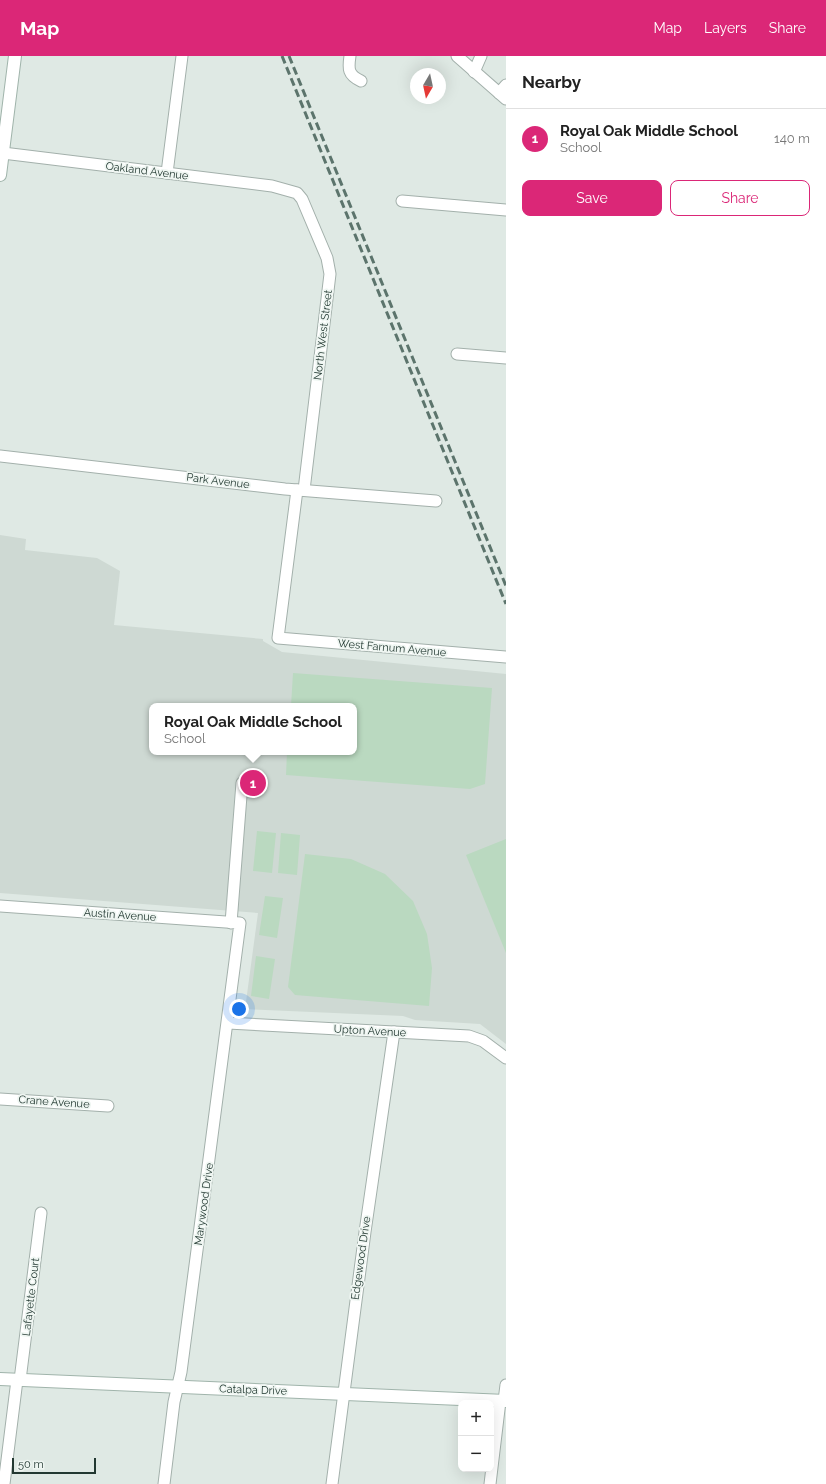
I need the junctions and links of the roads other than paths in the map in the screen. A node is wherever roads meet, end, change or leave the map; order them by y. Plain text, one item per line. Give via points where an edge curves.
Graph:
1 (15, 56) edge
2 (182, 56) edge
3 (350, 56) edge
4 (458, 56) edge
5 (481, 56) edge
6 (474, 72) junction
7 (361, 81) dead end
8 (504, 92) edge
9 (3, 153) junction
10 (167, 174) junction
11 (0, 175) edge
12 (290, 190) joint
13 (402, 201) dead end
14 (506, 210) edge
15 (457, 354) dead end
16 (506, 358) edge
17 (0, 456) edge
18 (301, 490) junction
19 (436, 501) dead end
20 (278, 638) joint
21 (506, 657) edge
22 (242, 783) dead end
23 (0, 906) edge
24 (235, 923) junction
25 (228, 1023) junction
26 (394, 1032) junction
27 (506, 1058) edge
28 (0, 1099) edge
29 (108, 1106) dead end
30 (41, 1213) dead end
31 (0, 1379) edge
32 (19, 1380) junction
33 (506, 1385) edge
34 (178, 1387) junction
35 (343, 1394) junction
36 (503, 1401) edge
37 (4, 1484) edge
38 (164, 1484) edge
39 (332, 1484) edge
40 (490, 1484) edge

1 - 9 street
2 - 10 street
3 - 7 street via 350,73
4 - 6 street
5 - 6 street
6 - 8 street
9 - 10 street, Oakland Avenue
9 - 11 street
10 - 12 street, Oakland Avenue
12 - 18 street, North West Street via 297,193 307,206 327,258 330,274
13 - 14 street
15 - 16 street
17 - 18 street, Park Avenue
18 - 19 street, Park Avenue
18 - 20 street, North West Street
20 - 21 street, West Farnum Avenue
22 - 24 street, Marywood Drive
23 - 24 street, Austin Avenue
24 - 25 street, Marywood Drive
25 - 26 street, Upton Avenue
25 - 34 street, Marywood Drive
26 - 27 street, Upton Avenue via 477,1037
26 - 35 street, Edgewood Drive
28 - 29 street, Crane Avenue
30 - 32 street, Lafayette Court
31 - 32 street, Catalpa Drive
32 - 34 street, Catalpa Drive
32 - 37 street, Lafayette Court
33 - 36 street
34 - 35 street, Catalpa Drive
34 - 38 street, Marywood Drive
35 - 36 street, Catalpa Drive
35 - 39 street, Edgewood Drive
36 - 40 street

